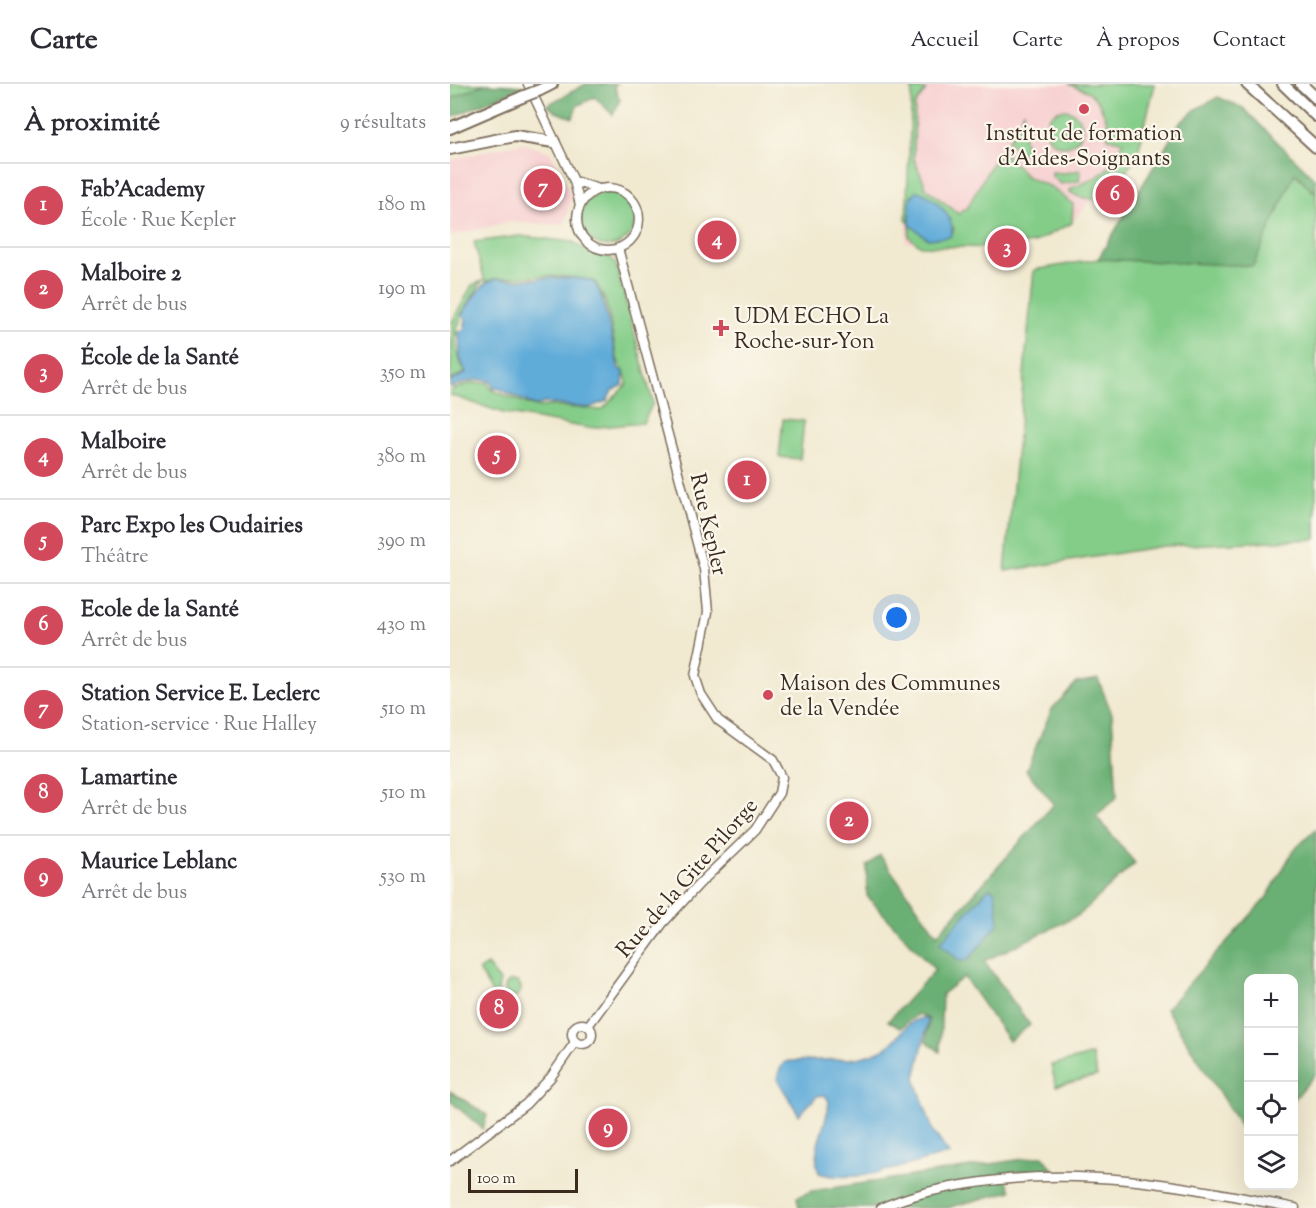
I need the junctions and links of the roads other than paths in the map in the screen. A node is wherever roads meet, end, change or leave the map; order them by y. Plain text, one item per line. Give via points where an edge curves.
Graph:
1 (528, 84) edge
2 (552, 84) edge
3 (1247, 84) edge
4 (1283, 84) edge
5 (1301, 84) edge
6 (1316, 98) edge
7 (1316, 116) edge
8 (450, 128) edge
9 (554, 142) junction
10 (1316, 147) edge
11 (450, 149) edge
12 (574, 182) junction
13 (599, 189) junction
14 (580, 205) junction
15 (618, 249) junction
16 (782, 777) joint
17 (588, 1026) junction
18 (576, 1042) junction
19 (450, 1161) edge
20 (881, 1208) edge
21 (1295, 1208) edge

1 - 9 street
2 - 8 main road, bridge
3 - 10 main road
4 - 7 main road
5 - 6 main road
9 - 11 main road via 515,136
9 - 12 street
12 - 13 street
12 - 14 street
13 - 14 street
13 - 15 street via 626,194 638,212 636,231
14 - 15 street via 577,220 584,239 599,249
15 - 16 street, Rue Kepler via 704,569 708,612 695,676 709,710 773,760
16 - 17 street, Rue de la Gite Pilorge via 779,793 755,830 663,923
17 - 18 street via 590,1040
17 - 18 street via 580,1024 574,1028
18 - 19 street via 526,1104
20 - 21 street via 914,1195 957,1186 1074,1175 1157,1182

